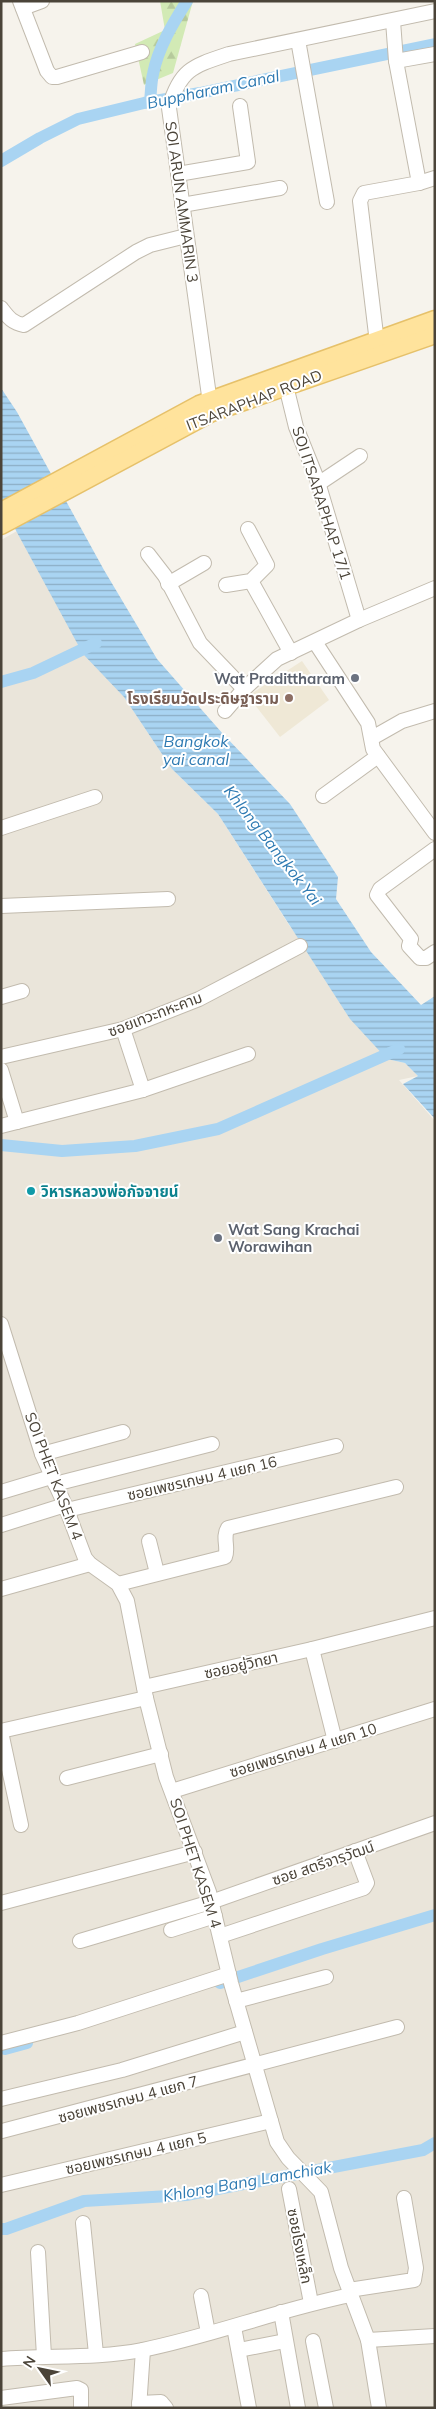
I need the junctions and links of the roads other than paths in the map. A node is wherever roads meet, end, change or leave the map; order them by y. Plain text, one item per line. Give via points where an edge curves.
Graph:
1 (42, 1) edge
2 (22, 5) edge
3 (435, 11) edge
4 (393, 20) junction
5 (298, 40) junction
6 (142, 52) dead end
7 (435, 54) edge
8 (396, 61) junction
9 (240, 106) dead end
10 (178, 174) junction
11 (435, 178) edge
12 (419, 183) junction
13 (280, 188) dead end
14 (327, 202) dead end
15 (182, 205) junction
16 (186, 236) junction
17 (1, 308) edge
18 (435, 319) edge
19 (435, 335) edge
20 (378, 346) junction
21 (286, 386) junction
22 (211, 407) junction
23 (124, 451) junction
24 (360, 456) dead end
25 (318, 484) junction
26 (1, 511) edge
27 (1, 526) edge
28 (248, 528) dead end
29 (148, 554) dead end
30 (204, 563) dead end
31 (251, 581) junction
32 (168, 584) junction
33 (226, 585) dead end
34 (435, 588) edge
35 (359, 620) junction
36 (315, 642) junction
37 (291, 653) junction
38 (244, 689) junction
39 (225, 711) dead end
40 (435, 711) edge
41 (372, 738) junction
42 (378, 756) junction
43 (324, 796) dead end
44 (95, 798) dead end
45 (1, 828) edge
46 (435, 833) edge
47 (435, 849) edge
48 (168, 899) dead end
49 (1, 906) edge
50 (300, 946) dead end
51 (435, 952) edge
52 (22, 991) dead end
53 (1, 997) edge
54 (123, 1029) junction
55 (248, 1054) dead end
56 (1, 1057) edge
57 (1, 1070) edge
58 (143, 1090) junction
59 (17, 1122) junction
60 (1, 1126) edge
61 (1, 1324) edge
62 (122, 1432) dead end
63 (212, 1444) dead end
64 (336, 1446) dead end
65 (42, 1454) junction
66 (53, 1480) junction
67 (396, 1487) dead end
68 (1, 1492) edge
69 (66, 1507) junction
70 (1, 1525) edge
71 (149, 1541) dead end
72 (90, 1564) junction
73 (157, 1573) junction
74 (118, 1584) junction
75 (1, 1590) edge
76 (435, 1618) edge
77 (312, 1649) junction
78 (145, 1693) junction
79 (435, 1709) edge
80 (1, 1732) edge
81 (335, 1741) junction
82 (160, 1754) junction
83 (67, 1778) dead end
84 (172, 1791) junction
85 (435, 1823) edge
86 (21, 1825) dead end
87 (355, 1851) junction
88 (195, 1852) junction
89 (211, 1902) junction
90 (1, 1903) edge
91 (215, 1916) junction
92 (171, 1930) dead end
93 (220, 1936) junction
94 (80, 1941) dead end
95 (326, 1977) dead end
96 (230, 1978) junction
97 (236, 2001) junction
98 (397, 2027) dead end
99 (245, 2032) junction
100 (1, 2043) edge
101 (255, 2066) junction
102 (1, 2099) edge
103 (271, 2121) junction
104 (2, 2131) edge
105 (1, 2185) edge
106 (289, 2189) dead end
107 (404, 2198) dead end
108 (83, 2223) dead end
109 (38, 2252) dead end
110 (350, 2292) junction
111 (201, 2296) dead end
112 (311, 2303) junction
113 (280, 2312) junction
114 (234, 2326) junction
115 (208, 2333) junction
116 (435, 2336) edge
117 (368, 2340) junction
118 (285, 2341) junction
119 (313, 2341) dead end
120 (143, 2350) junction
121 (239, 2350) junction
122 (96, 2354) junction
123 (44, 2356) junction
124 (1, 2359) edge
125 (1, 2398) edge
126 (139, 2405) edge
127 (81, 2408) edge
128 (166, 2408) edge
129 (250, 2408) edge
130 (298, 2408) edge
131 (326, 2408) edge
132 (379, 2408) edge

1 - 2 street
2 - 6 street via 52,77
3 - 4 street, SOI ARUN AMMARIN 3
4 - 5 street, SOI ARUN AMMARIN 3
4 - 8 street
5 - 10 street, SOI ARUN AMMARIN 3 via 229,54 186,72 177,84 169,108
5 - 14 street
7 - 8 street
8 - 12 street
9 - 10 street via 248,162
10 - 15 street, SOI ARUN AMMARIN 3
11 - 12 street
12 - 20 street via 364,194 360,201
13 - 15 street
15 - 16 street, SOI ARUN AMMARIN 3
16 - 17 street via 136,252 24,325 16,324
16 - 22 street, SOI ARUN AMMARIN 3
18 - 20 main road
19 - 20 main road, ITSARAPHAP ROAD
20 - 21 main road, ITSARAPHAP ROAD
20 - 22 main road
21 - 22 main road, ITSARAPHAP ROAD
21 - 25 street, SOI ITSARAPHAP 17/1 via 301,442
22 - 23 main road, ITSARAPHAP ROAD
23 - 26 main road
23 - 27 main road, ITSARAPHAP ROAD
24 - 25 street
25 - 35 street, SOI ITSARAPHAP 17/1
28 - 31 street via 267,565
29 - 32 street
30 - 32 street
31 - 33 street
31 - 37 street
32 - 38 street via 200,643
34 - 35 street
35 - 36 street
36 - 37 street
36 - 41 street via 368,723
37 - 38 street via 277,660
38 - 39 street
40 - 41 street via 402,722
41 - 42 street via 373,749
42 - 43 street
42 - 46 street
44 - 45 street
47 - 51 street via 380,889 377,895 412,939 410,946 420,958
48 - 49 street
50 - 54 street, ซอยเทวะทหะคาม via 199,999
52 - 53 street
54 - 56 street, ซอยเทวะทหะคาม
54 - 58 street
55 - 58 street
57 - 59 street
58 - 59 street
59 - 60 street
61 - 65 street, SOI PHET KASEM 4
62 - 65 street
63 - 66 street
64 - 69 street, ซอยเพชรเกษม 4 แยก 16
65 - 66 street, SOI PHET KASEM 4
66 - 68 street
66 - 69 street, SOI PHET KASEM 4
67 - 73 street via 228,1528 225,1557
69 - 70 street, ซอยเพชรเกษม 4 แยก 16
69 - 72 street, SOI PHET KASEM 4
71 - 73 street
72 - 74 street, SOI PHET KASEM 4
72 - 75 street
73 - 74 street
74 - 78 street, SOI PHET KASEM 4 via 127,1600
76 - 77 street, ซอยอยู่วิทยา
77 - 78 street, ซอยอยู่วิทยา
77 - 81 street
78 - 80 street, ซอยอยู่วิทยา
78 - 82 street, SOI PHET KASEM 4
79 - 81 street, ซอยเพชรเกษม 4 แยก 10
80 - 86 street
81 - 84 street, ซอยเพชรเกษม 4 แยก 10
82 - 83 street
82 - 84 street, SOI PHET KASEM 4
84 - 88 street, SOI PHET KASEM 4
85 - 87 street, ซอย สตรีจารุวัฒน์
87 - 89 street, ซอย สตรีจารุวัฒน์
87 - 93 street via 367,1883 364,1888
88 - 89 street, SOI PHET KASEM 4
88 - 90 street
89 - 91 street, SOI PHET KASEM 4
89 - 94 street, ซอย สตรีจารุวัฒน์
91 - 92 street
91 - 93 street, SOI PHET KASEM 4
93 - 96 street, SOI PHET KASEM 4
95 - 97 street
96 - 97 street, SOI PHET KASEM 4
96 - 100 street
97 - 99 street, SOI PHET KASEM 4
98 - 101 street, ซอยเพชรเกษม 4 แยก 7
99 - 101 street, SOI PHET KASEM 4
99 - 102 street via 122,2070
101 - 103 street, SOI PHET KASEM 4
101 - 104 street, ซอยเพชรเกษม 4 แยก 7
103 - 105 street, ซอยเพชรเกษม 4 แยก 5
103 - 110 street, SOI PHET KASEM 4 via 283,2152 321,2192
106 - 112 street, ซอยโรงเหล็ก
107 - 110 street via 416,2268 414,2280
108 - 122 street
109 - 123 street
110 - 112 street
110 - 117 street, SOI PHET KASEM 4
111 - 115 street
112 - 113 street
113 - 114 street
113 - 118 street
114 - 115 street
114 - 121 street
115 - 120 street
116 - 117 street
117 - 132 street, SOI PHET KASEM 4
118 - 121 street
118 - 130 street
119 - 131 street
120 - 122 street
120 - 126 street
121 - 129 street
122 - 123 street
123 - 124 street
125 - 127 street via 77,2388 81,2390
126 - 128 street via 161,2402

